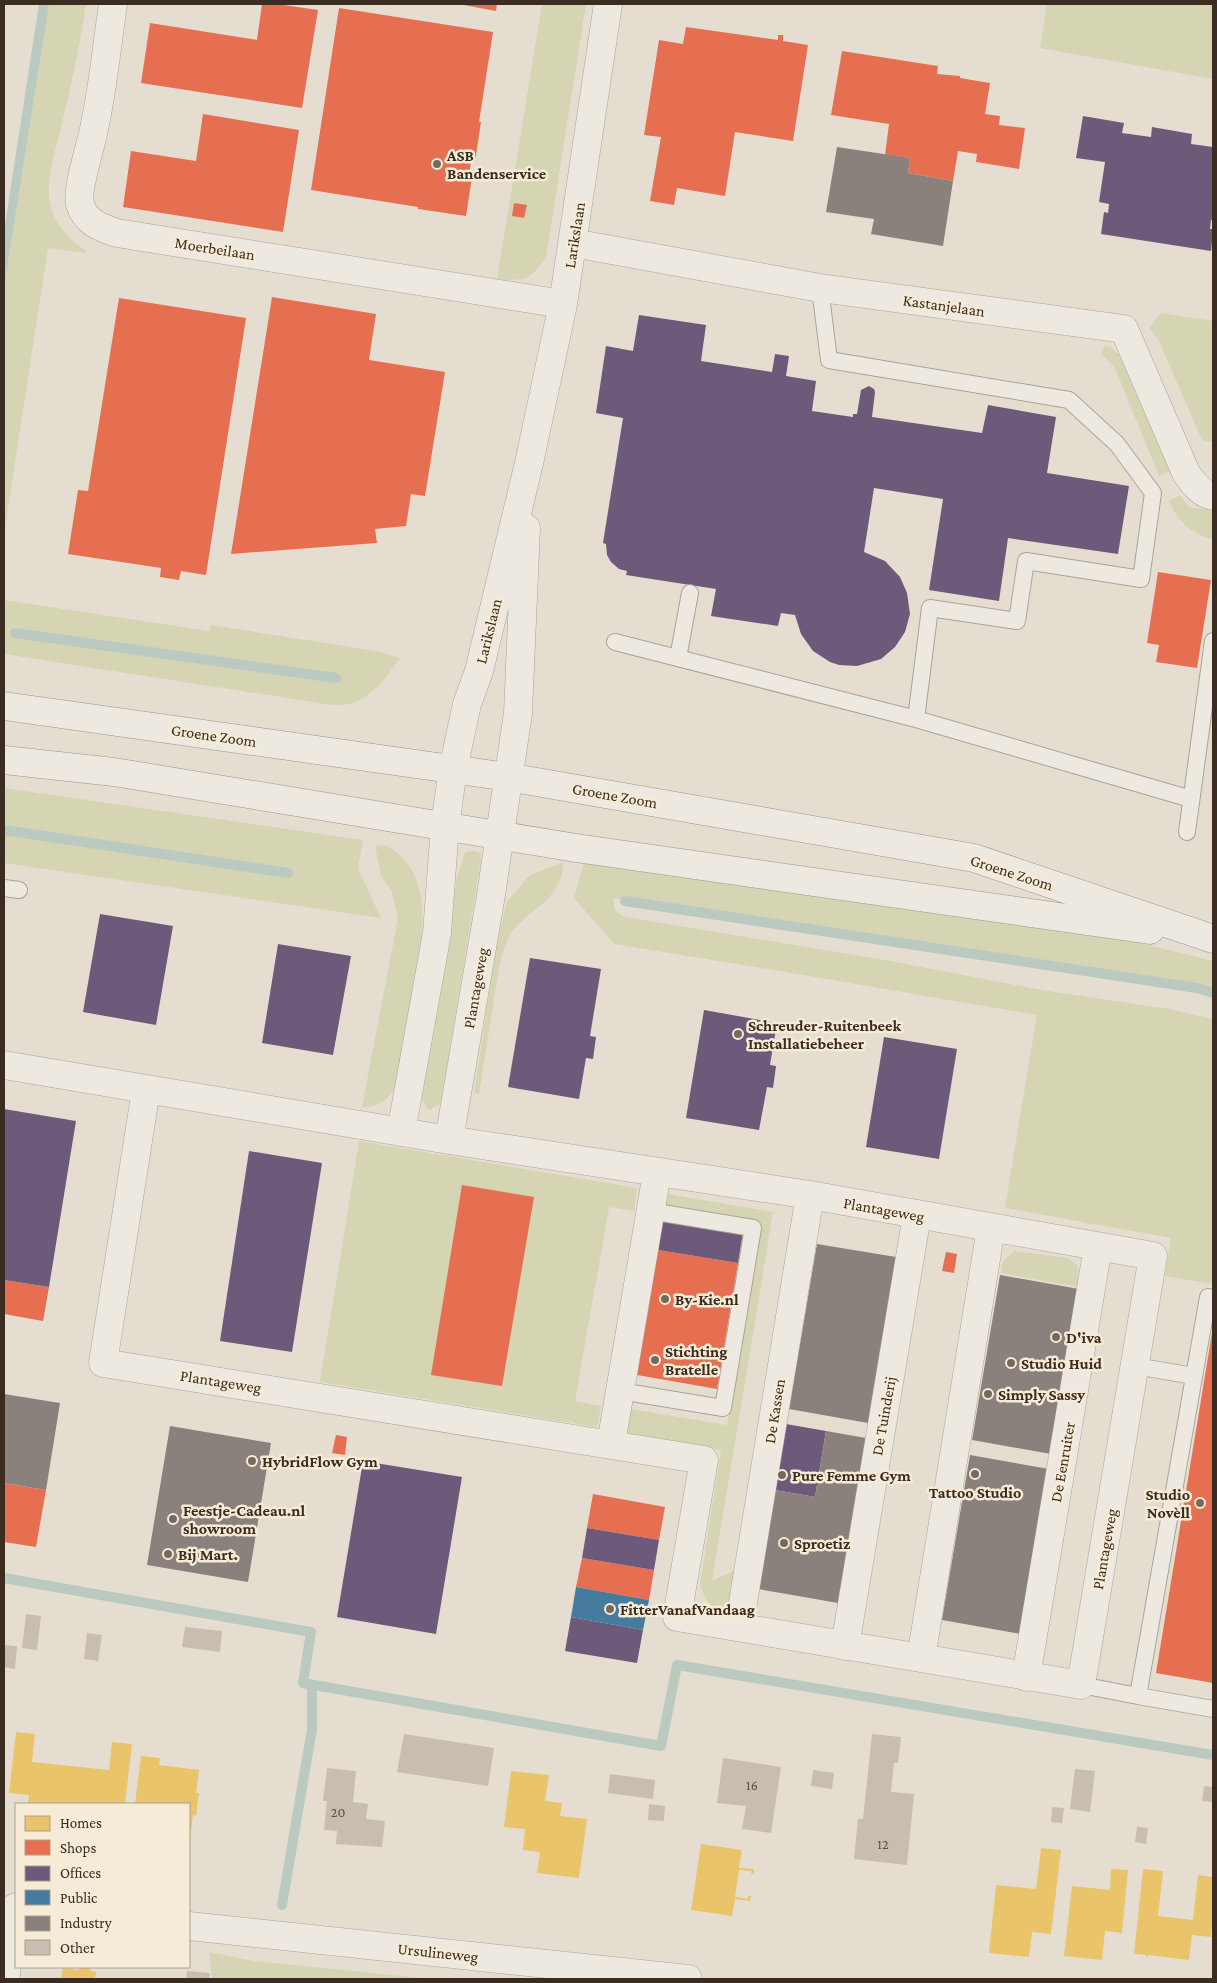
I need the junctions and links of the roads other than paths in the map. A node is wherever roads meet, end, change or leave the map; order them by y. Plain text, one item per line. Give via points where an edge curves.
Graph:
1 (113, 4) edge
2 (608, 4) edge
3 (573, 243) junction
4 (820, 288) junction
5 (563, 304) junction
6 (529, 464) junction
7 (1213, 496) edge
8 (690, 593) dead end
9 (1213, 641) edge
10 (615, 642) dead end
11 (678, 658) junction
12 (4, 706) edge
13 (916, 719) junction
14 (4, 760) edge
15 (453, 769) junction
16 (508, 778) junction
17 (1192, 799) junction
18 (445, 826) junction
19 (1188, 832) dead end
20 (500, 835) junction
21 (1213, 939) edge
22 (4, 1064) edge
23 (146, 1090) junction
24 (400, 1132) junction
25 (449, 1140) junction
26 (657, 1172) junction
27 (810, 1195) junction
28 (650, 1211) junction
29 (917, 1215) junction
30 (990, 1228) junction
31 (1098, 1247) junction
32 (1213, 1298) edge
33 (1135, 1366) junction
34 (1194, 1376) junction
35 (620, 1391) junction
36 (611, 1444) junction
37 (739, 1627) junction
38 (845, 1646) junction
39 (921, 1658) junction
40 (1026, 1677) junction
41 (1081, 1685) junction
42 (1138, 1696) junction
43 (1213, 1709) edge
44 (12, 1906) edge
45 (190, 1926) edge
46 (5, 1979) edge
47 (688, 1979) edge

1 - 5 street, Moerbeilaan via 94,128 81,186 80,203 87,217 99,228
2 - 3 street, Larikslaan
3 - 4 street, Kastanjelaan
3 - 5 street, Larikslaan
4 - 7 street, Kastanjelaan via 1124,329 1186,473 1195,485
4 - 13 lane via 829,360 1069,400 1117,444 1153,493 1141,579 1026,561 1017,621 930,608
5 - 6 street, Larikslaan
6 - 15 street, Larikslaan
6 - 16 street, Larikslaan via 518,713
8 - 11 lane
9 - 17 lane
10 - 11 lane
11 - 13 lane
12 - 15 street, Groene Zoom
13 - 17 lane
14 - 18 street, Groene Zoom via 114,772
15 - 16 street, Groene Zoom
15 - 18 street, Larikslaan
16 - 20 street, Larikslaan
16 - 21 street, Groene Zoom via 974,858
17 - 19 lane
18 - 20 street, Groene Zoom
18 - 24 street via 436,933
20 - 21 street, Groene Zoom
20 - 25 street, Plantageweg
22 - 23 street, Plantageweg
23 - 24 street, Plantageweg
23 - 36 street, Plantageweg via 103,1363
24 - 25 street, Plantageweg
25 - 26 street, Plantageweg
26 - 27 street, Plantageweg
26 - 28 street
27 - 29 street, Plantageweg
27 - 37 street, De Kassen
28 - 35 street
28 - 35 lane via 753,1228 728,1380 723,1408
29 - 30 street, Plantageweg
29 - 38 street, De Tuinderij
30 - 31 street, Plantageweg
30 - 39 street
31 - 33 street, Plantageweg via 1153,1256
31 - 40 street, De Eenruiter
32 - 34 lane via 1208,1297
33 - 34 lane
33 - 41 street, Plantageweg
34 - 42 lane
35 - 36 street
36 - 37 street, Plantageweg via 704,1460 677,1617
37 - 38 street, Plantageweg
38 - 39 street, Plantageweg
39 - 40 street, Plantageweg
40 - 41 street, Plantageweg
41 - 42 lane
42 - 43 lane
44 - 46 street
45 - 47 street, Ursulineweg

